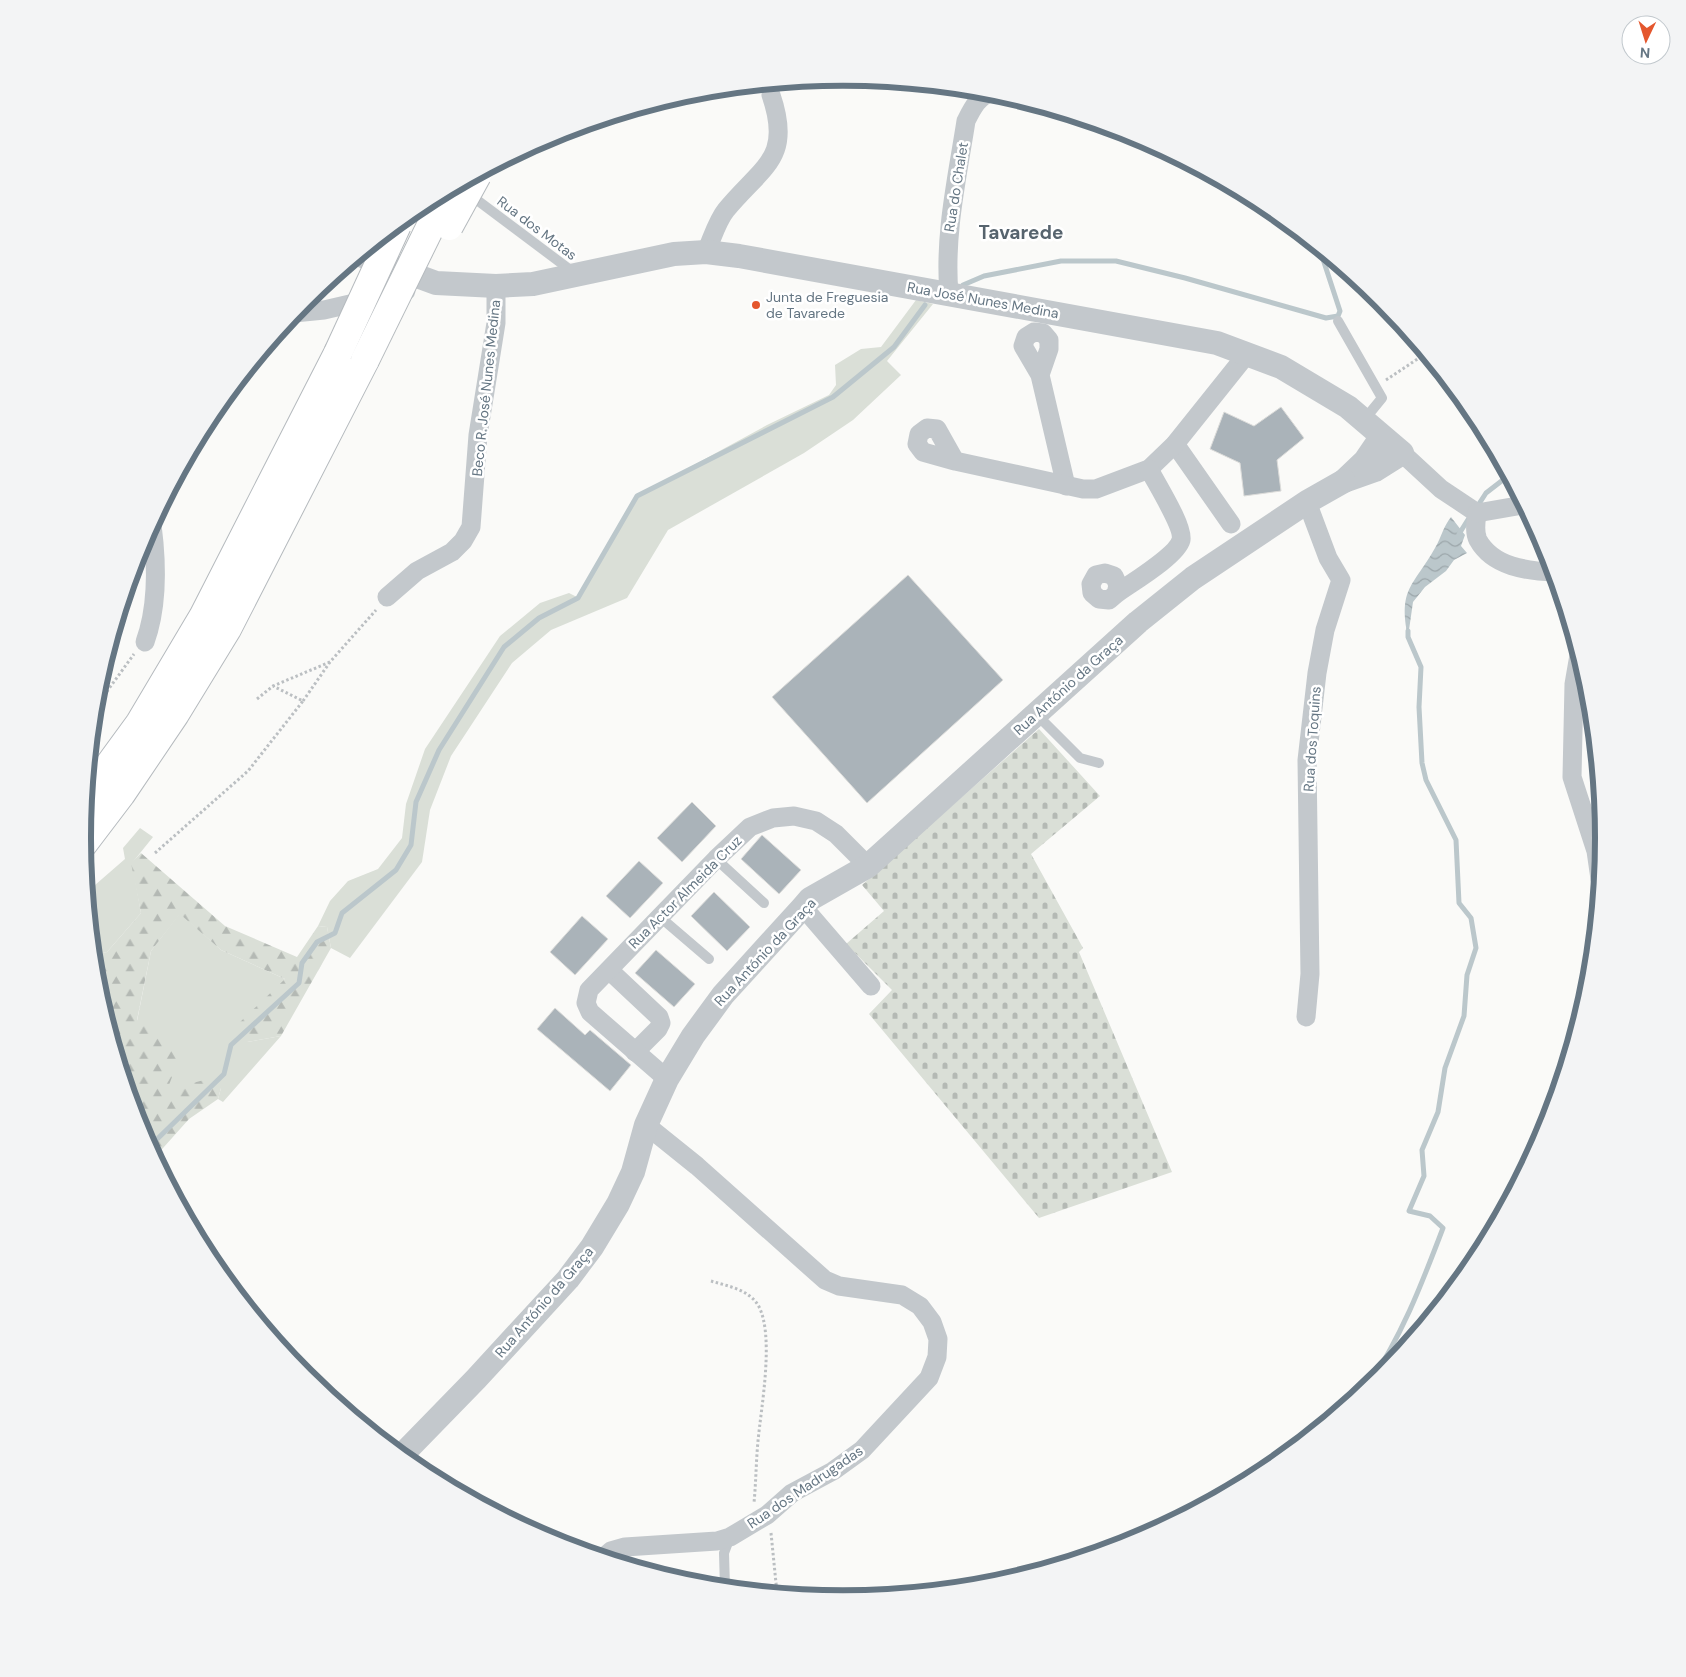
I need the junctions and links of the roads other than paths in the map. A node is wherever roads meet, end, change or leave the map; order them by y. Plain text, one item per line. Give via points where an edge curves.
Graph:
1 (770, 95) dead end
2 (980, 99) edge
3 (472, 184) edge
4 (463, 189) edge
5 (443, 202) edge
6 (391, 238) edge
7 (706, 252) junction
8 (366, 257) edge
9 (576, 275) junction
10 (436, 283) junction
11 (496, 286) junction
12 (949, 294) junction
13 (307, 312) edge
14 (1338, 321) dead end
15 (384, 322) junction
16 (1247, 354) junction
17 (1040, 375) dead end
18 (1364, 420) junction
19 (1382, 436) junction
20 (1176, 444) junction
21 (1402, 453) junction
22 (955, 461) dead end
23 (1149, 469) junction
24 (1344, 481) junction
25 (1066, 486) junction
26 (1307, 502) junction
27 (1518, 506) edge
28 (1477, 514) junction
29 (1231, 524) dead end
30 (154, 538) edge
31 (1545, 571) edge
32 (1116, 594) dead end
33 (387, 597) road end
34 (145, 642) road end
35 (1576, 671) edge
36 (1036, 714) junction
37 (1099, 762) dead end
38 (92, 789) edge
39 (91, 832) edge
40 (1595, 847) edge
41 (716, 859) junction
42 (868, 866) junction
43 (764, 903) dead end
44 (803, 907) junction
45 (660, 917) junction
46 (709, 959) dead end
47 (609, 970) junction
48 (871, 986) dead end
49 (1306, 1017) dead end
50 (635, 1052) junction
51 (667, 1079) junction
52 (646, 1125) junction
53 (406, 1451) edge
54 (730, 1537) junction
55 (608, 1553) edge
56 (724, 1581) edge

1 - 7 street via 778,115 780,134 776,152 724,212
2 - 12 street, Rua do Chalet via 966,121 948,231 946,264
3 - 15 main road, bridge via 423,273
4 - 9 lane, Rua dos Motas
5 - 15 main road, bridge
6 - 38 main road, bridge via 338,353 203,617 140,723
7 - 9 street, Rua José Nunes Medina via 645,258
7 - 12 street, Rua José Nunes Medina
8 - 10 street, Rua José Nunes Medina
9 - 11 street, Rua José Nunes Medina via 533,284
10 - 11 street, Rua José Nunes Medina
10 - 13 street
11 - 33 street, Beco R. José Nunes Medina via 496,323 478,435 471,527 452,552 417,571
12 - 16 street, Rua José Nunes Medina via 1217,343
14 - 18 lane via 1382,398
15 - 39 main road, bridge via 227,629 154,746
16 - 18 street, Rua José Nunes Medina via 1281,367
16 - 20 street
17 - 25 street
18 - 19 street, Rua José Nunes Medina
19 - 21 street, Rua José Nunes Medina
19 - 24 street, Rua António da Graça
20 - 23 street
20 - 29 street
21 - 24 street, Rua António da Graça via 1375,470
21 - 28 street via 1441,489
22 - 25 street
23 - 25 street via 1096,489
23 - 32 street via 1182,539 1176,550
24 - 26 street, Rua António da Graça
26 - 36 street, Rua António da Graça via 1193,578 1138,622
26 - 49 street, Rua dos Toquins via 1328,558 1341,580 1325,630 1307,760 1310,974
27 - 28 street
28 - 31 street via 1478,540 1493,556 1510,566
30 - 34 street via 156,555 151,625
35 - 40 street via 1572,777
36 - 37 lane via 1080,758
36 - 42 street, Rua António da Graça
41 - 42 street, Rua Actor Almeida Cruz via 750,827 773,818 794,816 816,821 836,834
41 - 43 lane
41 - 45 street, Rua Actor Almeida Cruz
42 - 44 street, Rua António da Graça via 810,899
44 - 48 street
44 - 51 street, Rua António da Graça via 723,995
45 - 46 lane
45 - 47 street, Rua Actor Almeida Cruz
47 - 50 street, Rua Actor Almeida Cruz via 590,990 586,1003 590,1012
47 - 50 street via 659,1017 661,1023
50 - 51 street, Rua Actor Almeida Cruz
51 - 52 street, Rua António da Graça
52 - 53 street, Rua António da Graça via 632,1172 618,1204 592,1247 568,1279 476,1380
52 - 54 street, Rua dos Madrugadas via 825,1280 839,1286 902,1295 920,1306 932,1322 938,1339 937,1357 929,1378 862,1450 792,1493 760,1519
54 - 55 street, Rua dos Madrugadas via 717,1541 624,1546
54 - 56 lane via 724,1553

